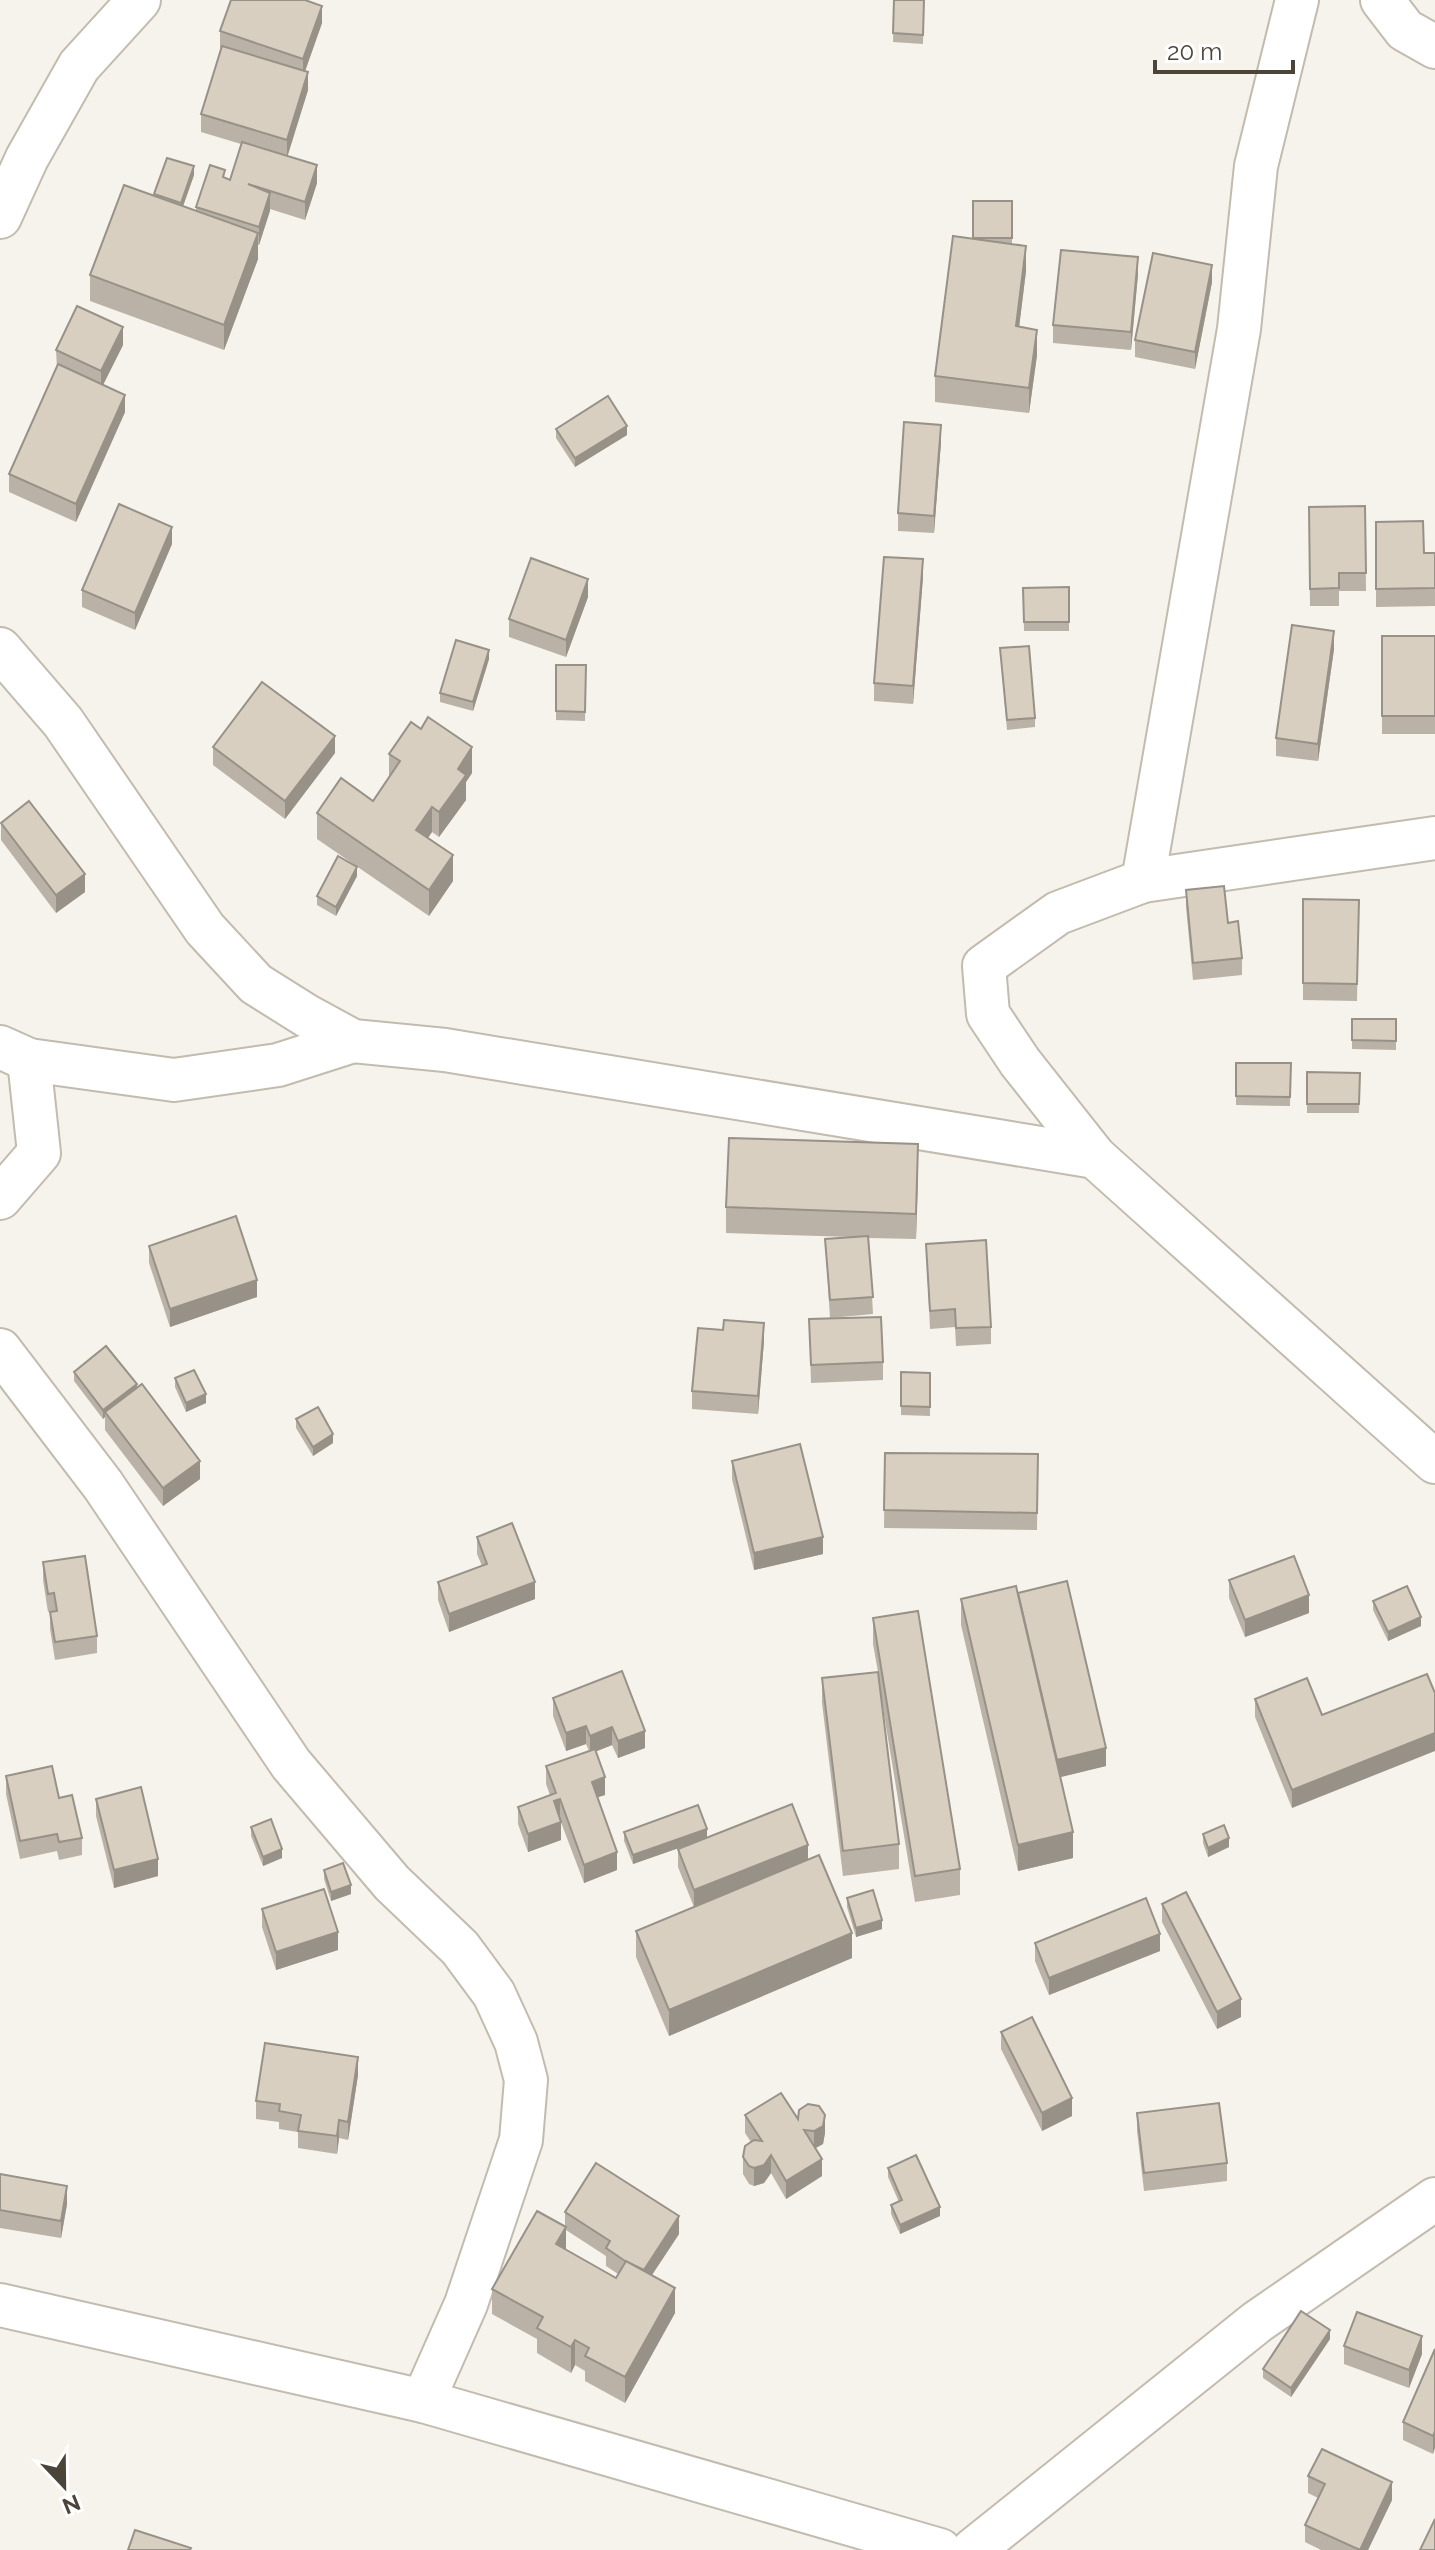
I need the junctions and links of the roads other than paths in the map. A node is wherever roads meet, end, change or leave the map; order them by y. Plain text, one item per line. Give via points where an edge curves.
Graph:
1 (139, 0) edge
2 (1297, 0) edge
3 (1382, 0) edge
4 (1435, 47) edge
5 (0, 217) edge
6 (0, 649) edge
7 (1435, 838) edge
8 (1143, 881) junction
9 (353, 1041) junction
10 (15, 1054) edge
11 (1095, 1157) junction
12 (0, 1198) edge
13 (0, 1350) edge
14 (1435, 1462) edge
15 (1435, 2199) edge
16 (0, 2305) edge
17 (423, 2401) junction
18 (940, 2550) edge
19 (973, 2550) edge

1 - 5 street via 79,66
2 - 8 street via 1256,166 1239,329
3 - 4 street via 1405,30
6 - 9 street via 63,722 205,929 256,984
7 - 8 street
8 - 11 street via 1058,913 984,966 988,1014
9 - 10 street via 278,1065 174,1080
9 - 11 street via 445,1050
10 - 12 street via 39,1153
11 - 14 street
13 - 17 street via 103,1485 291,1764 392,1883 460,1948 494,1994 516,2042 526,2080 521,2140 466,2304
15 - 19 street via 1257,2322
16 - 17 street
17 - 18 street

